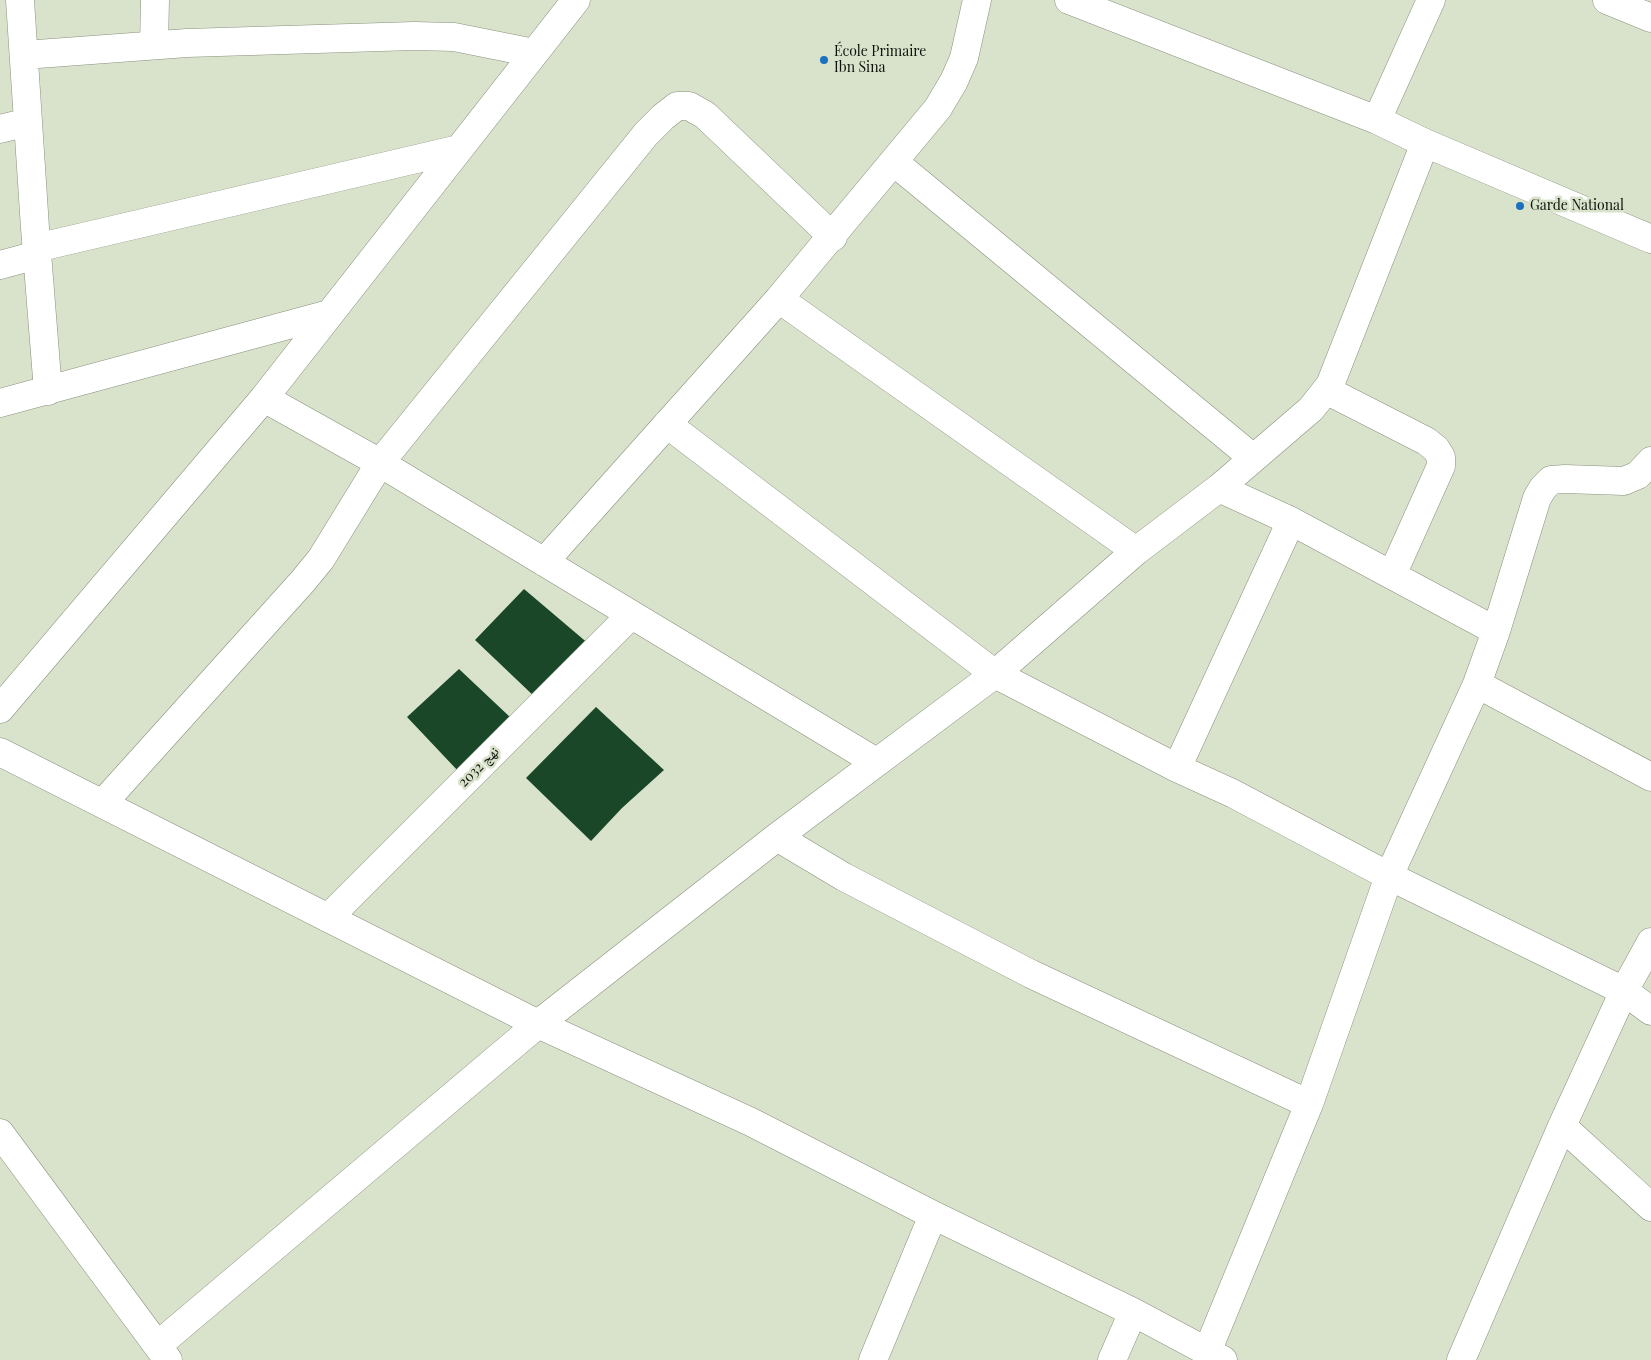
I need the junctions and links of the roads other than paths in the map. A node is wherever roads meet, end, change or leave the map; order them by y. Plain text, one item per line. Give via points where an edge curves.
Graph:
1 (20, 0) edge
2 (155, 0) edge
3 (576, 0) edge
4 (977, 0) edge
5 (1069, 0) edge
6 (1431, 0) edge
7 (1607, 0) edge
8 (1651, 18) edge
9 (154, 45) junction
10 (534, 53) junction
11 (24, 55) junction
12 (1377, 120) junction
13 (28, 122) junction
14 (0, 129) edge
15 (1425, 143) junction
16 (459, 149) junction
17 (894, 162) junction
18 (832, 237) junction
19 (1651, 240) edge
20 (36, 252) junction
21 (0, 265) edge
22 (779, 299) junction
23 (329, 314) junction
24 (1326, 390) junction
25 (48, 391) junction
26 (264, 398) junction
27 (0, 404) edge
28 (667, 424) junction
29 (1253, 458) junction
30 (1651, 461) edge
31 (380, 463) junction
32 (1219, 488) junction
33 (1291, 522) junction
34 (1136, 551) junction
35 (544, 562) junction
36 (1392, 575) junction
37 (631, 615) junction
38 (1496, 631) junction
39 (995, 674) junction
40 (1478, 684) junction
41 (0, 709) edge
42 (0, 752) edge
43 (876, 762) junction
44 (1177, 768) junction
45 (1651, 777) edge
46 (103, 803) junction
47 (777, 838) junction
48 (1389, 876) junction
49 (328, 918) junction
50 (1651, 942) edge
51 (1624, 991) junction
52 (1651, 1011) edge
53 (538, 1024) junction
54 (1309, 1104) junction
55 (1562, 1126) junction
56 (0, 1133) edge
57 (1651, 1207) edge
58 (933, 1215) junction
59 (1133, 1312) junction
60 (163, 1353) edge
61 (1215, 1356) edge
62 (873, 1360) edge
63 (1112, 1360) edge
64 (1461, 1360) edge

1 - 11 street
2 - 9 street
3 - 10 street
4 - 17 street via 972,29 954,81 938,108
5 - 12 street
6 - 12 street
7 - 8 street
9 - 10 street via 414,36 454,37
9 - 11 street
10 - 16 street
11 - 13 street
12 - 15 street
13 - 14 street
13 - 20 street
15 - 19 street
15 - 24 street
16 - 20 street
16 - 23 street
17 - 18 street
17 - 29 street
18 - 22 street
18 - 31 street via 705,115 689,106 677,106 646,134
20 - 21 street
20 - 25 street
22 - 28 street
22 - 34 street
23 - 25 street
23 - 26 street
24 - 29 street via 1311,409
24 - 36 street via 1426,441 1441,457 1441,466
25 - 27 street
26 - 31 street
26 - 41 street
28 - 35 street
28 - 39 street
29 - 32 street
30 - 38 street via 1638,475 1624,482 1551,480 1543,488 1537,498
31 - 35 street
31 - 46 street via 321,559 298,588
32 - 33 street
32 - 34 street
33 - 36 street
33 - 44 street
34 - 39 street
35 - 37 street
36 - 38 street
37 - 43 street
37 - 49 street, نهج 2032
38 - 40 street
39 - 43 street
39 - 44 street
40 - 45 street
40 - 48 street
42 - 46 street
43 - 47 street
44 - 48 street via 1234,794
46 - 49 street
47 - 53 street
47 - 54 street via 844,877 1031,974
48 - 51 street
48 - 54 street
49 - 53 street
50 - 51 street
51 - 52 street
51 - 55 street
53 - 58 street via 751,1122
53 - 60 street
54 - 61 street
55 - 57 street
55 - 64 street
56 - 60 street
58 - 59 street
58 - 62 street
59 - 61 street
59 - 63 street

